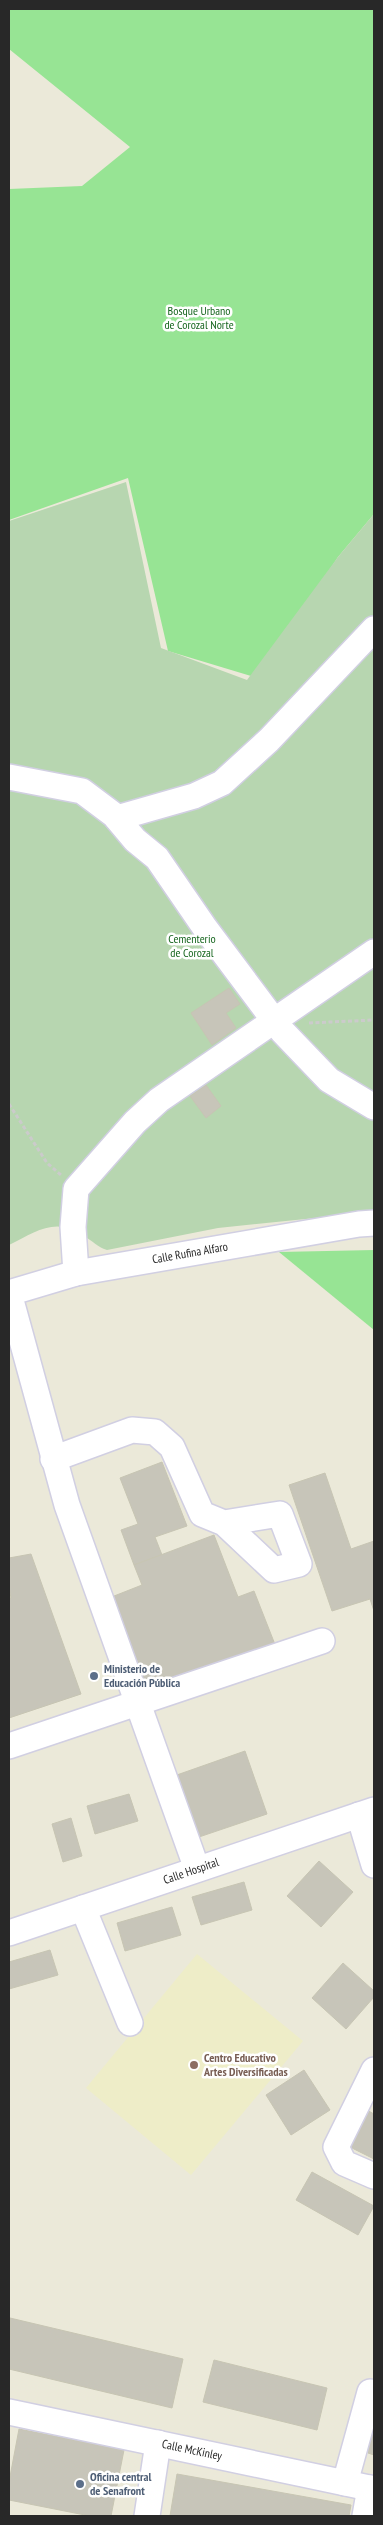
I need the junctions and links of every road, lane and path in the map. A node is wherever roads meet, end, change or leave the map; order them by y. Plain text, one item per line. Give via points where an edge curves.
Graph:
1 (374, 629) edge
2 (9, 777) edge
3 (117, 818) junction
4 (374, 952) edge
5 (374, 1020) edge
6 (278, 1027) junction
7 (9, 1104) edge
8 (374, 1107) edge
9 (76, 1189) junction
10 (374, 1223) edge
11 (76, 1273) junction
12 (9, 1293) edge
13 (53, 1459) junction
14 (224, 1523) dead end
15 (322, 1640) dead end
16 (139, 1702) junction
17 (9, 1746) edge
18 (367, 1813) edge
19 (374, 1865) edge
20 (198, 1869) junction
21 (83, 1908) junction
22 (9, 1933) edge
23 (130, 2022) dead end
24 (374, 2070) edge
25 (374, 2176) edge
26 (374, 2392) edge
27 (9, 2412) edge
28 (158, 2443) junction
29 (345, 2483) junction
30 (372, 2488) edge
31 (147, 2516) edge
32 (365, 2516) edge

1 - 3 street via 269,740 222,783 194,796
2 - 3 street via 82,791
3 - 6 street via 135,840 157,858
4 - 6 street
5 - 6 path
6 - 8 street via 329,1080
6 - 9 street via 159,1100 135,1122
7 - 9 path via 47,1163
9 - 11 street via 73,1227
10 - 11 street, Calle Rufina Alfaro
11 - 12 street, Calle Rufina Alfaro
12 - 13 street
13 - 14 street via 132,1430 155,1432 172,1447 202,1514
13 - 16 street
15 - 16 street
16 - 17 street
16 - 20 street
18 - 19 street
18 - 20 street, Calle Hospital
20 - 21 street, Calle Hospital
21 - 22 street, Calle Hospital
21 - 23 street
24 - 25 street via 336,2147 344,2163
26 - 29 street via 370,2392
27 - 28 street, Calle McKinley
28 - 29 street, Calle McKinley
28 - 31 street
29 - 30 street, Calle McKinley
30 - 32 street

